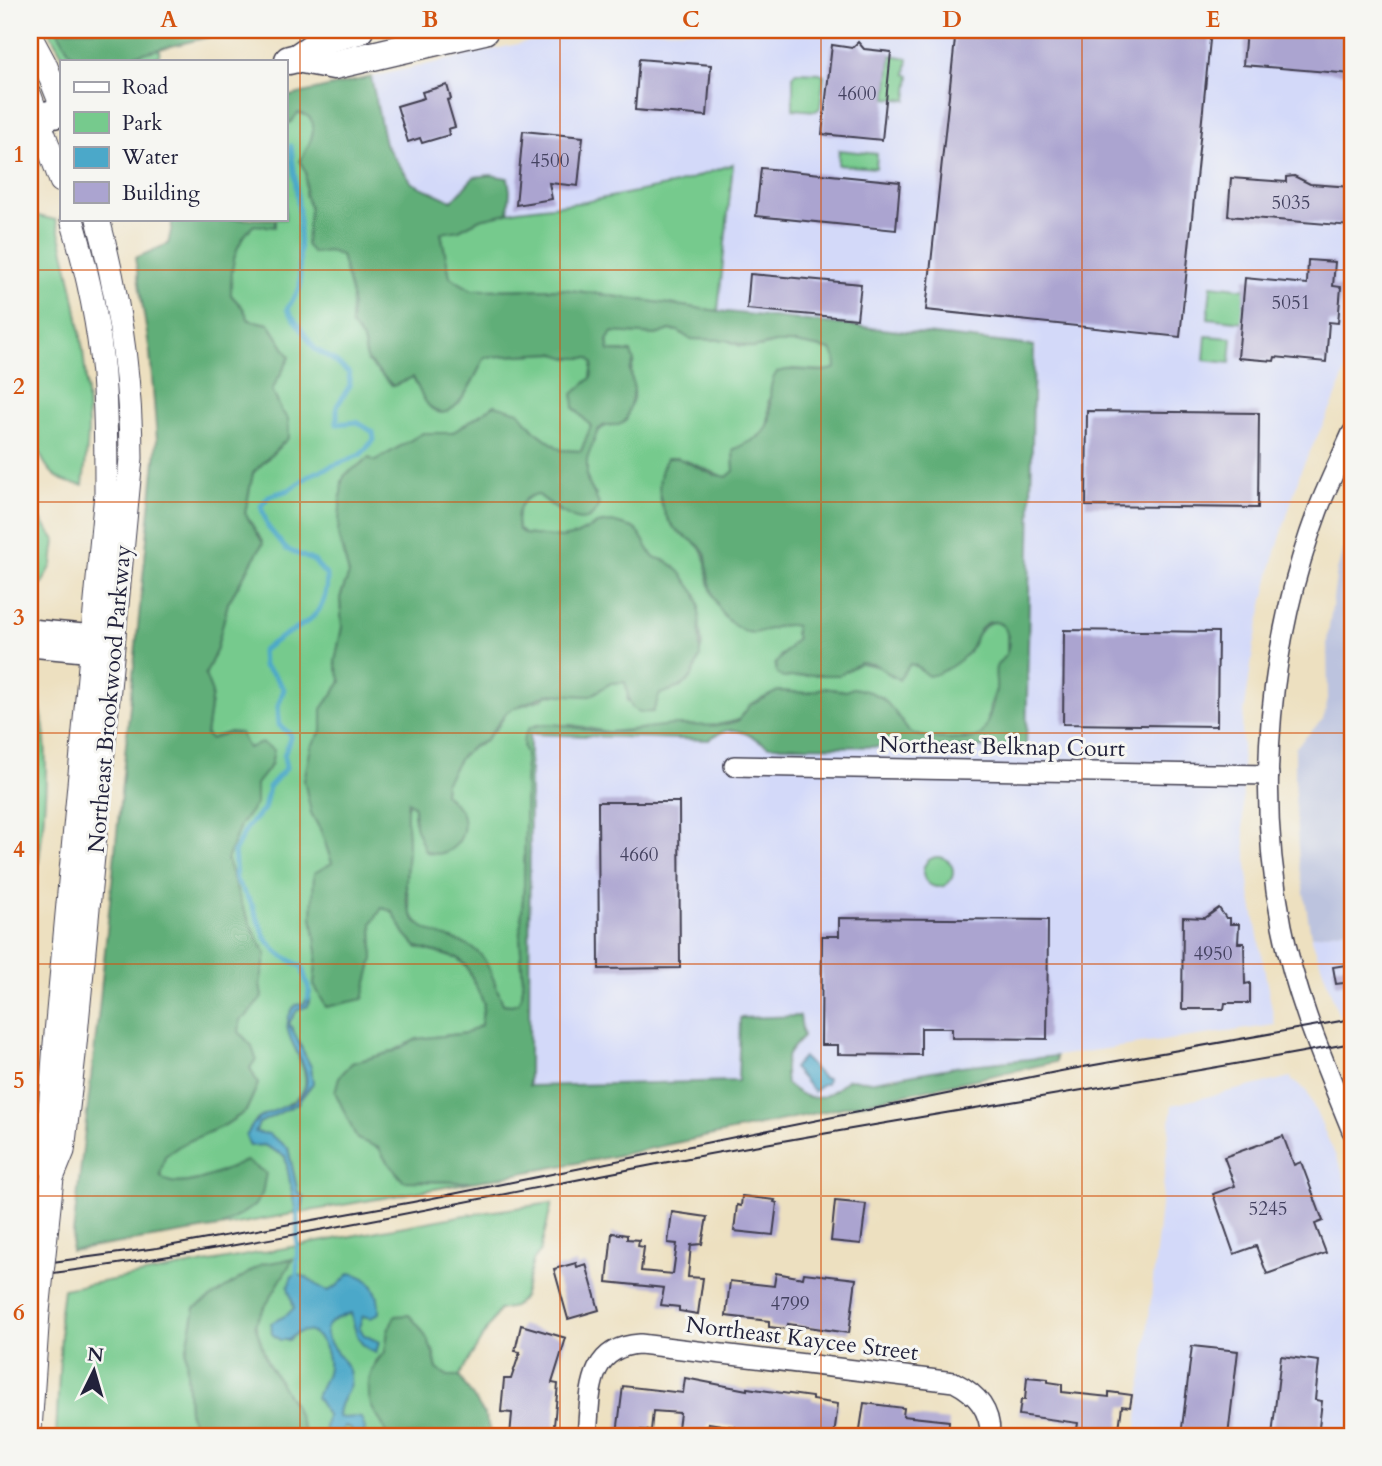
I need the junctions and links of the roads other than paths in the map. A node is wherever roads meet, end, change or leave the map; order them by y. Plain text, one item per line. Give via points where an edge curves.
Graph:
1 (359, 30) edge
2 (484, 30) edge
3 (30, 36) edge
4 (290, 60) edge
5 (44, 110) edge
6 (60, 177) edge
7 (72, 220) edge
8 (98, 220) edge
9 (1352, 433) edge
10 (30, 629) edge
11 (103, 645) junction
12 (30, 647) edge
13 (734, 766) dead end
14 (1269, 775) junction
15 (1352, 1131) edge
16 (30, 1430) edge
17 (587, 1436) edge
18 (990, 1436) edge

1 - 4 highway via 325,39
2 - 4 highway via 334,65
3 - 5 main road
5 - 6 main road
7 - 11 main road, Northeast Brookwood Parkway via 90,288 104,389
8 - 11 main road, Northeast Brookwood Parkway via 118,302 131,429 129,490
9 - 14 street via 1318,511 1297,577 1274,682
10 - 11 street
11 - 12 street
11 - 16 main road, Northeast Brookwood Parkway, bridge via 74,1055 62,1151 52,1178
13 - 14 street, Northeast Belknap Court
14 - 15 street via 1282,928 1310,1026
17 - 18 street, Northeast Kaycee Street via 596,1369 613,1350 650,1345 944,1380 979,1400 988,1416

